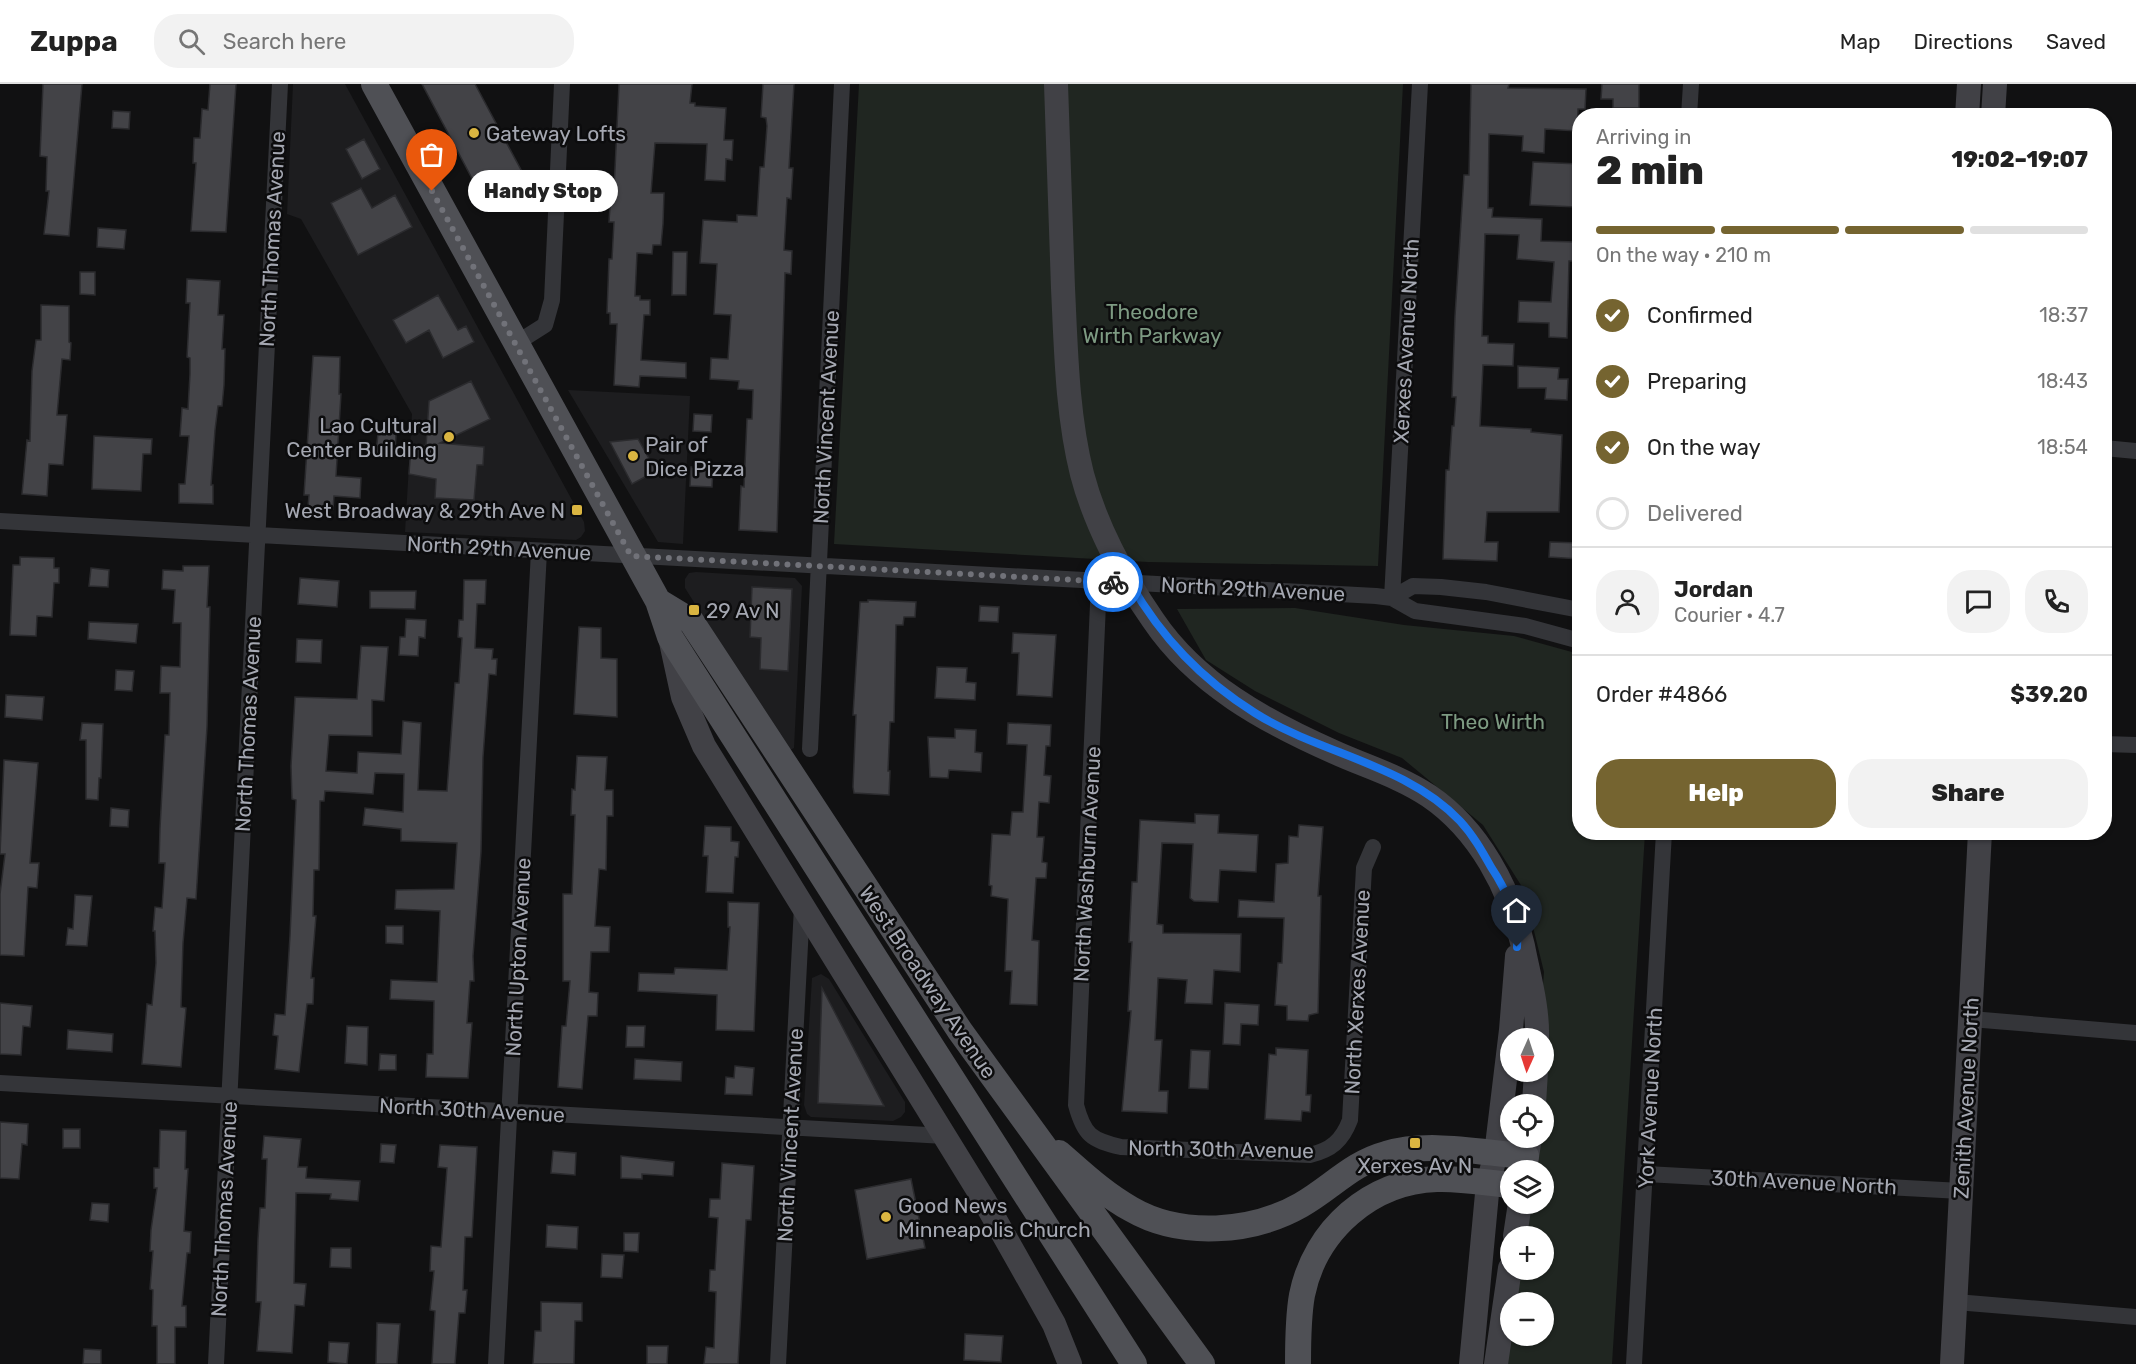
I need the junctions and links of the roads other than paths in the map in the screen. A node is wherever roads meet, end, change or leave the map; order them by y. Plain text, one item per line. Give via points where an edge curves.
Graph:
1 (280, 84) edge
2 (374, 84) edge
3 (562, 84) edge
4 (842, 84) edge
5 (1056, 84) edge
6 (1420, 84) edge
7 (1691, 84) edge
8 (1969, 84) edge
9 (1995, 84) edge
10 (1690, 108) edge
11 (1968, 108) edge
12 (1994, 108) edge
13 (515, 344) junction
14 (2112, 449) edge
15 (2136, 451) edge
16 (0, 521) edge
17 (258, 534) junction
18 (539, 551) junction
19 (631, 556) junction
20 (819, 565) junction
21 (1099, 581) junction
22 (1130, 583) junction
23 (1392, 598) junction
24 (658, 601) junction
25 (1572, 608) edge
26 (670, 637) junction
27 (1572, 639) edge
28 (2112, 744) edge
29 (2136, 745) edge
30 (810, 749) dead end
31 (1664, 840) edge
32 (1980, 840) edge
33 (1373, 847) dead end
34 (802, 907) junction
35 (1518, 927) junction
36 (1971, 1019) junction
37 (1537, 1028) edge
38 (2136, 1033) edge
39 (0, 1083) edge
40 (230, 1096) junction
41 (510, 1111) junction
42 (1024, 1124) junction
43 (791, 1127) junction
44 (945, 1136) junction
45 (1343, 1137) joint
46 (1095, 1141) joint
47 (1496, 1154) junction
48 (1527, 1154) edge
49 (1646, 1174) junction
50 (1499, 1184) edge
51 (1961, 1191) junction
52 (1508, 1280) edge
53 (1956, 1302) junction
54 (2136, 1317) edge
55 (216, 1364) edge
56 (495, 1364) edge
57 (778, 1364) edge
58 (1070, 1364) edge
59 (1134, 1364) edge
60 (1202, 1364) edge
61 (1298, 1364) edge
62 (1471, 1364) edge
63 (1496, 1364) edge
64 (1634, 1364) edge
65 (1952, 1364) edge

1 - 17 street, North Thomas Avenue
2 - 13 main road, West Broadway Avenue
3 - 13 street via 552,300 545,325
4 - 20 street, North Vincent Avenue
5 - 22 street via 1072,417 1082,475 1103,530
6 - 23 street, Xerxes Avenue North
7 - 10 street
8 - 11 street
9 - 12 street
13 - 19 main road, West Broadway Avenue
14 - 15 street
16 - 17 street, North 29th Avenue
17 - 18 street, North 29th Avenue
17 - 40 street, North Thomas Avenue
18 - 19 street, North 29th Avenue
18 - 41 street, North Upton Avenue
19 - 20 street, North 29th Avenue
19 - 24 main road, West Broadway Avenue
20 - 21 street, North 29th Avenue
20 - 30 street, North Vincent Avenue
21 - 22 street, North 29th Avenue
21 - 46 street, North Washburn Avenue via 1076,1105 1081,1124
22 - 23 street, North 29th Avenue
22 - 35 street via 1154,622 1184,657 1219,688 1298,735 1391,774 1460,821 1502,884
23 - 25 street via 1413,586 1486,592
23 - 27 street via 1415,611 1525,626
24 - 26 main road, West Broadway Avenue
24 - 42 main road, West Broadway Avenue via 691,621
26 - 34 street, West Broadway Avenue via 683,697 704,746
26 - 59 main road, West Broadway Avenue
28 - 29 street
31 - 49 street, York Avenue North
32 - 36 street, Zenith Avenue North
33 - 45 street, North Xerxes Avenue via 1364,868 1350,1120
34 - 43 street, North Vincent Avenue
34 - 44 street, West Broadway Avenue
35 - 37 street via 1536,1004
35 - 47 street
36 - 38 street
36 - 51 street, Zenith Avenue North
39 - 40 street, North 30th Avenue
40 - 41 street, North 30th Avenue
40 - 55 street, North Thomas Avenue
41 - 43 street, North 30th Avenue
41 - 56 street, North Upton Avenue
42 - 47 main road via 1131,1209 1179,1225 1240,1227 1273,1219 1304,1203 1343,1173 1388,1153 1422,1149
42 - 60 main road, West Broadway Avenue
43 - 44 street, North 30th Avenue
43 - 57 street, North Vincent Avenue
44 - 58 street, West Broadway Avenue via 1054,1324
45 - 46 street, North 30th Avenue via 1325,1151 1310,1155 1121,1147
47 - 48 main road
47 - 50 street
49 - 51 street, 30th Avenue North
49 - 64 street, York Avenue North
50 - 61 main road via 1438,1179 1407,1183 1361,1202 1329,1236 1307,1275
50 - 62 street
51 - 53 street, Zenith Avenue North
52 - 63 street
53 - 54 street
53 - 65 street, Zenith Avenue North

